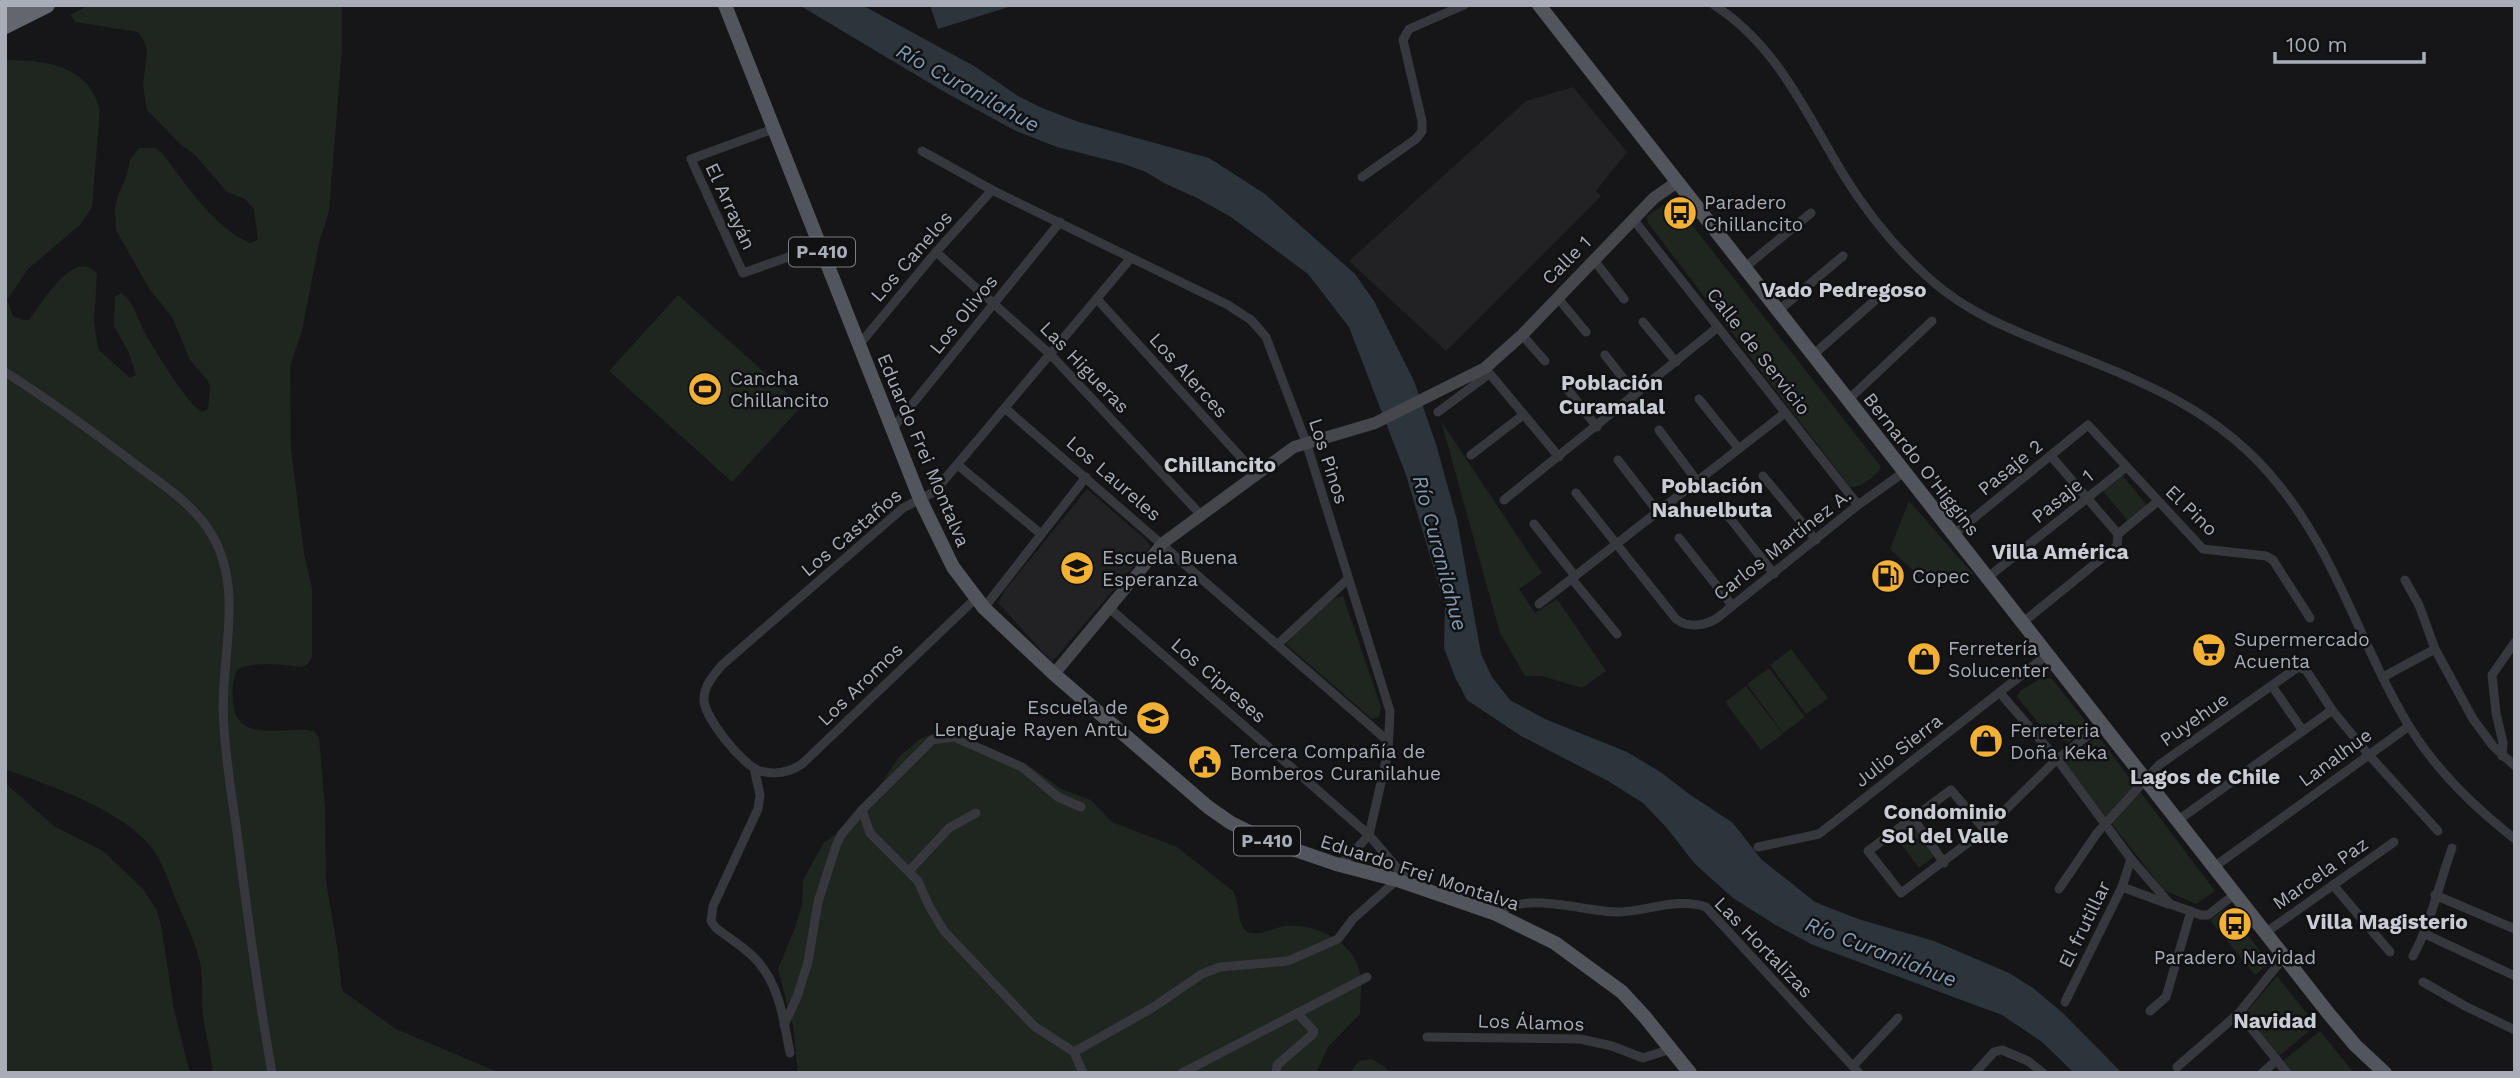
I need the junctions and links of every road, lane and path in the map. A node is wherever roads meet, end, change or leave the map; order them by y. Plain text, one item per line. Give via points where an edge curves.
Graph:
1 (18, 5) edge
2 (47, 5) edge
3 (725, 5) edge
4 (1464, 5) edge
5 (1539, 5) edge
6 (1714, 5) edge
7 (5, 12) edge
8 (5, 26) edge
9 (773, 129) junction
10 (922, 151) dead end
11 (1362, 177) dead end
12 (1677, 182) junction
13 (992, 190) junction
14 (1811, 213) dead end
15 (1633, 219) junction
16 (1060, 222) junction
17 (820, 246) junction
18 (936, 252) junction
19 (1843, 256) dead end
20 (1130, 259) junction
21 (1594, 261) junction
22 (1744, 268) junction
23 (1889, 288) dead end
24 (1557, 297) junction
25 (1097, 299) junction
26 (1624, 299) dead end
27 (994, 303) junction
28 (1778, 312) junction
29 (1932, 321) dead end
30 (1643, 322) dead end
31 (1718, 327) junction
32 (1586, 332) dead end
33 (1522, 335) junction
34 (859, 345) junction
35 (1051, 355) junction
36 (1605, 355) dead end
37 (1812, 355) junction
38 (1545, 361) dead end
39 (1676, 362) junction
40 (1487, 371) junction
41 (5, 372) edge
42 (1565, 386) dead end
43 (1636, 395) junction
44 (1699, 399) dead end
45 (1848, 400) junction
46 (1006, 409) junction
47 (1438, 412) dead end
48 (1786, 413) junction
49 (1522, 415) junction
50 (2088, 425) joint
51 (1597, 427) junction
52 (893, 429) junction
53 (1660, 430) dead end
54 (1306, 442) junction
55 (1739, 449) junction
56 (1471, 456) dead end
57 (2051, 456) junction
58 (1559, 457) junction
59 (1618, 460) dead end
60 (959, 466) junction
61 (2126, 467) junction
62 (1904, 472) junction
63 (1256, 474) junction
64 (1763, 476) dead end
65 (1086, 477) junction
66 (1698, 481) junction
67 (1576, 493) dead end
68 (2087, 498) junction
69 (920, 499) junction
70 (1504, 500) dead end
71 (2157, 502) junction
72 (1858, 505) junction
73 (1722, 508) dead end
74 (1658, 512) junction
75 (1201, 515) junction
76 (1534, 524) dead end
77 (1041, 534) junction
78 (2118, 534) junction
79 (1953, 535) junction
80 (1679, 538) dead end
81 (1816, 540) junction
82 (1163, 543) junction
83 (1615, 545) junction
84 (1774, 574) junction
85 (1574, 577) junction
86 (1987, 578) junction
87 (1349, 579) junction
88 (2404, 580) dead end
89 (979, 603) junction
90 (1539, 604) dead end
91 (1731, 604) junction
92 (1108, 607) junction
93 (2309, 618) dead end
94 (2022, 623) junction
95 (1616, 634) dead end
96 (2515, 642) edge
97 (1278, 644) junction
98 (2435, 649) junction
99 (2047, 655) junction
100 (1054, 674) junction
101 (2383, 677) junction
102 (2272, 686) junction
103 (2000, 692) junction
104 (2332, 710) junction
105 (2102, 725) junction
106 (2409, 726) junction
107 (2303, 731) junction
108 (1388, 741) junction
109 (2368, 754) junction
110 (2502, 756) junction
111 (2057, 759) junction
112 (2515, 765) edge
113 (757, 769) junction
114 (2146, 780) junction
115 (1081, 807) dead end
116 (862, 810) junction
117 (976, 813) dead end
118 (1913, 818) junction
119 (2177, 821) junction
120 (2105, 824) junction
121 (1985, 830) junction
122 (2438, 831) dead end
123 (1369, 835) junction
124 (2515, 839) edge
125 (2394, 842) dead end
126 (1758, 847) dead end
127 (2452, 848) dead end
128 (2131, 859) junction
129 (1944, 863) junction
130 (1336, 864) junction
131 (2214, 867) junction
132 (909, 871) junction
133 (1397, 880) junction
134 (2333, 885) junction
135 (1413, 886) junction
136 (2122, 887) junction
137 (2059, 890) dead end
138 (2235, 894) junction
139 (2435, 895) junction
140 (2170, 904) junction
141 (2191, 911) junction
142 (1496, 914) junction
143 (2515, 929) edge
144 (2265, 933) junction
145 (2426, 934) junction
146 (2389, 952) dead end
147 (2413, 956) dead end
148 (2284, 957) junction
149 (2515, 976) edge
150 (1367, 977) dead end
151 (2423, 982) dead end
152 (2065, 1002) dead end
153 (2150, 1011) dead end
154 (1297, 1013) junction
155 (2239, 1013) junction
156 (1898, 1018) dead end
157 (784, 1025) junction
158 (2515, 1030) edge
159 (1427, 1037) dead end
160 (1671, 1049) junction
161 (790, 1052) dead end
162 (1074, 1052) junction
163 (2277, 1060) junction
164 (2177, 1067) dead end
165 (1856, 1069) edge
166 (272, 1073) edge
167 (1083, 1073) edge
168 (1182, 1073) edge
169 (1276, 1073) edge
170 (1690, 1073) edge
171 (1975, 1073) edge
172 (2043, 1073) edge
173 (2262, 1073) edge
174 (2287, 1073) edge
175 (2385, 1073) edge

1 - 7 highway
2 - 8 highway
3 - 9 main road, Eduardo Frei Montalva / P-410
4 - 11 street via 1405,33 1422,131
5 - 12 main road, Bernardo O'Higgins
6 - 101 street via 1770,53 1856,194 1903,252 1941,289 1993,322 2162,392 2212,421 2250,451 2318,540
9 - 17 main road, Eduardo Frei Montalva / P-410
9 - 17 street, El Arrayán via 691,159 743,273
10 - 13 street, Los Pinos
12 - 15 street, Calle 1
12 - 22 main road, Bernardo O'Higgins
13 - 16 street, Los Pinos
13 - 18 street, Los Canelos
14 - 22 street
15 - 21 street, Calle 1
15 - 31 street, Calle de Servicio
16 - 20 street, Los Pinos
16 - 27 street, Los Olivos
17 - 34 main road, Eduardo Frei Montalva / P-410
18 - 27 street, Las Higueras
18 - 34 street, Los Canelos
19 - 28 street
20 - 25 street, Los Castaños
20 - 54 street, Los Pinos via 1251,320 1266,337
21 - 24 street, Calle 1
21 - 26 street
22 - 28 main road, Bernardo O'Higgins
23 - 37 street
24 - 32 street
24 - 33 street, Calle 1
25 - 35 street, Los Castaños
25 - 63 street, Los Alerces
27 - 35 street, Las Higueras
27 - 52 street, Los Olivos
28 - 37 main road, Bernardo O'Higgins
29 - 45 street
30 - 39 street
31 - 39 street
31 - 48 street, Calle de Servicio
33 - 38 street
33 - 40 street, Calle 1
34 - 52 main road, Eduardo Frei Montalva / P-410
35 - 46 street, Los Castaños
35 - 75 street, Las Higueras
36 - 43 street
37 - 45 main road, Bernardo O'Higgins
39 - 43 street
40 - 47 street
40 - 49 street
40 - 54 street, Calle 1 via 1375,423
41 - 166 street via 188,505 206,526 223,559 230,603 224,730
42 - 51 street
43 - 51 street
44 - 55 street
45 - 62 main road, Bernardo O'Higgins
46 - 60 street, Los Castaños
46 - 65 street, Los Laureles
48 - 55 street
48 - 72 street, Calle de Servicio
49 - 56 street
49 - 58 street
50 - 57 street, Pasaje 2
50 - 61 street, El Pino
51 - 58 street
52 - 69 main road, Eduardo Frei Montalva / P-410
53 - 66 street
54 - 63 street, Calle 1
54 - 87 street, Los Pinos
55 - 66 street
57 - 68 street
57 - 79 street, Pasaje 2
58 - 70 street
59 - 74 street
60 - 69 street, Los Castaños via 934,492
60 - 77 street
61 - 68 street, Pasaje 1
61 - 71 street, El Pino
62 - 72 street, Carlos Martínez A.
62 - 79 main road, Bernardo O'Higgins
63 - 75 street, Calle 1
64 - 81 street
65 - 77 street, Los Aromos
65 - 82 street, Los Laureles
66 - 74 street
67 - 83 street
68 - 78 street
68 - 86 street, Pasaje 1
69 - 89 main road, Eduardo Frei Montalva / P-410 via 943,548
69 - 113 street, Los Castaños via 903,508 711,678 705,689 705,709 711,721
71 - 78 street
71 - 93 street, El Pino via 2205,550 2271,558
72 - 81 street, Carlos Martínez A.
73 - 84 street
74 - 83 street
75 - 82 street, Calle 1
76 - 85 street
77 - 89 street, Los Aromos
78 - 94 street via 2117,545
79 - 86 main road, Bernardo O'Higgins
80 - 91 street
81 - 84 street, Carlos Martínez A.
82 - 92 street, Calle 1
82 - 97 street, Los Laureles
83 - 85 street
83 - 91 street, Carlos Martínez A. via 1676,620 1690,625 1707,623
84 - 91 street, Carlos Martínez A.
85 - 90 street
85 - 95 street
86 - 94 main road, Bernardo O'Higgins
87 - 97 street
87 - 108 street, Los Pinos via 1390,711
88 - 98 street
89 - 100 main road, Eduardo Frei Montalva / P-410
89 - 113 street, Los Aromos via 802,764 791,772
92 - 100 street, Calle 1
92 - 123 street, Los Cipreses
94 - 99 main road, Bernardo O'Higgins
96 - 110 street via 2491,675
97 - 108 street, Los Laureles
98 - 101 street
98 - 110 street via 2473,719
99 - 103 street, Julio Sierra
99 - 105 main road, Bernardo O'Higgins
100 - 130 main road, Eduardo Frei Montalva / P-410 via 1219,815 1266,840
101 - 106 street
102 - 104 street, Puyehue via 2301,667
102 - 107 street
102 - 114 street, Puyehue via 2159,765
103 - 111 street
103 - 126 street, Julio Sierra via 1819,834
104 - 107 street
104 - 109 street
105 - 111 street
105 - 114 main road, Bernardo O'Higgins
106 - 109 street, Lanalhue
106 - 124 street via 2461,792
107 - 119 street
108 - 123 street, Los Pinos
109 - 122 street
109 - 131 street, Lanalhue
110 - 112 street
111 - 120 street
111 - 121 street
113 - 157 street via 758,809 710,913 716,928 759,962 778,998
114 - 119 main road, Bernardo O'Higgins
114 - 120 street, Puyehue
115 - 116 street via 1058,797 1022,767 954,737 944,737 932,740
116 - 132 street via 870,833
116 - 157 street via 835,846 818,902 808,962
117 - 132 street via 949,828
118 - 121 street via 1951,790
118 - 129 street
118 - 129 street via 1868,851 1901,893
119 - 131 main road, Bernardo O'Higgins
120 - 128 street
120 - 137 street, Puyehue
121 - 129 street
123 - 130 street via 1347,859
123 - 135 street
125 - 134 street, Marcela Paz
127 - 139 street
128 - 136 street, El frutillar
128 - 140 street
130 - 133 main road, Eduardo Frei Montalva / P-410
131 - 138 main road, Bernardo O'Higgins
132 - 162 street via 944,932 1034,1026
133 - 135 main road, Eduardo Frei Montalva / P-410
133 - 162 street via 1353,919 1338,939 1288,961 1220,967 1202,974
134 - 144 street, Marcela Paz
134 - 146 street
135 - 142 main road, Eduardo Frei Montalva / P-410
136 - 140 street
136 - 152 street, El frutillar
138 - 141 street via 2208,915
138 - 144 main road, Bernardo O'Higgins
139 - 143 street
139 - 145 street
140 - 141 street
141 - 153 street via 2166,997
142 - 160 main road, Eduardo Frei Montalva / P-410 via 1555,943 1600,974
142 - 165 street, Las Hortalizas via 1542,902 1605,912 1687,903 1706,907
144 - 148 main road, Bernardo O'Higgins
145 - 147 street
145 - 149 street
148 - 155 street
148 - 175 main road, Bernardo O'Higgins via 2344,1033
150 - 154 street
151 - 158 street
154 - 168 street
154 - 169 street via 1313,1034 1276,1065
155 - 163 street
155 - 164 street
156 - 165 street
157 - 161 street
159 - 160 street, Los Álamos via 1580,1039 1643,1058
160 - 170 main road, Eduardo Frei Montalva / P-410
162 - 167 street
163 - 173 street
163 - 174 street
171 - 172 street via 1994,1052 2002,1050

